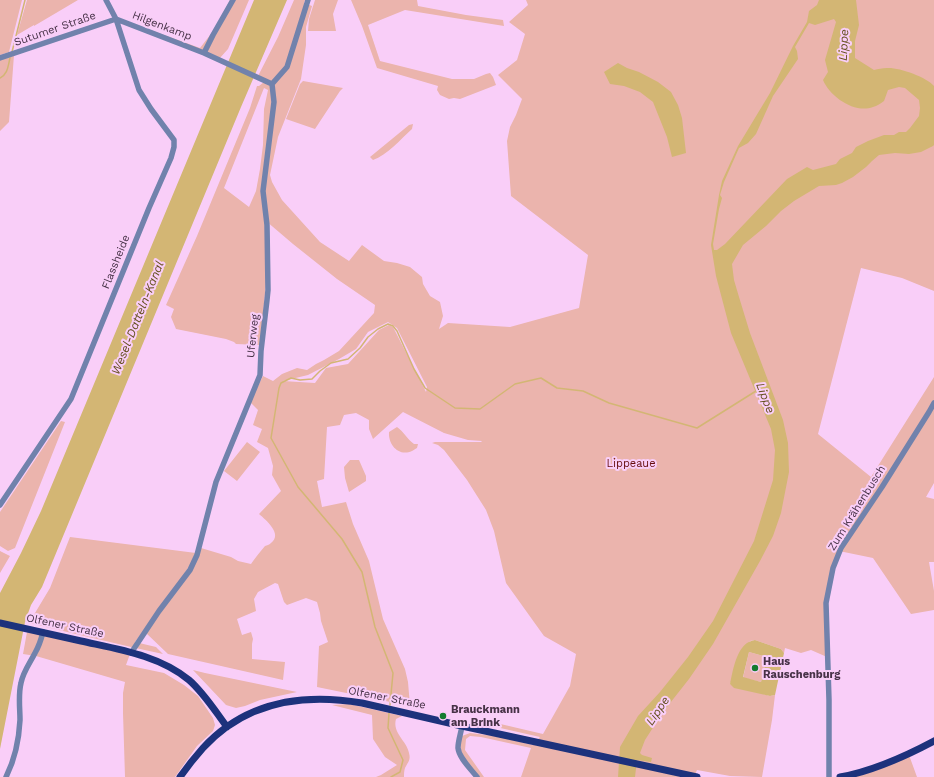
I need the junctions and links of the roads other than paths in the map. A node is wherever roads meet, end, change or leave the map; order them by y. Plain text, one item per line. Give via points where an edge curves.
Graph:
1 (106, 0) edge
2 (233, 0) edge
3 (308, 0) edge
4 (116, 19) junction
5 (204, 53) junction
6 (0, 58) edge
7 (272, 84) junction
8 (934, 403) edge
9 (0, 505) edge
10 (0, 623) edge
11 (43, 632) junction
12 (131, 653) junction
13 (462, 726) junction
14 (227, 727) junction
15 (934, 741) edge
16 (6, 777) edge
17 (180, 777) edge
18 (477, 777) edge
19 (696, 777) edge
20 (829, 777) edge
21 (840, 777) edge

1 - 4 street, Hilgenkamp
2 - 5 street
3 - 7 street via 287,67
4 - 5 street, Hilgenkamp
4 - 6 street, Sutumer Straße
4 - 9 street, Flassheide via 139,90 174,140 174,147 71,398
5 - 7 street, Hilgenkamp
7 - 12 street, Uferweg via 274,102 263,191 267,225 268,300 260,375 216,482 197,555 190,570
8 - 20 street, Zum Krähenbusch via 841,548 833,568 826,603
10 - 11 main road, Olfener Straße
11 - 12 main road, Olfener Straße
11 - 16 street via 21,682 18,738
12 - 14 main road, Olfener Straße via 158,661 189,680 200,690
13 - 14 main road, Olfener Straße via 357,702 308,699 250,713
13 - 18 street via 458,750
13 - 19 main road, Olfener Straße
14 - 17 main road via 203,748
15 - 21 main road via 882,766

